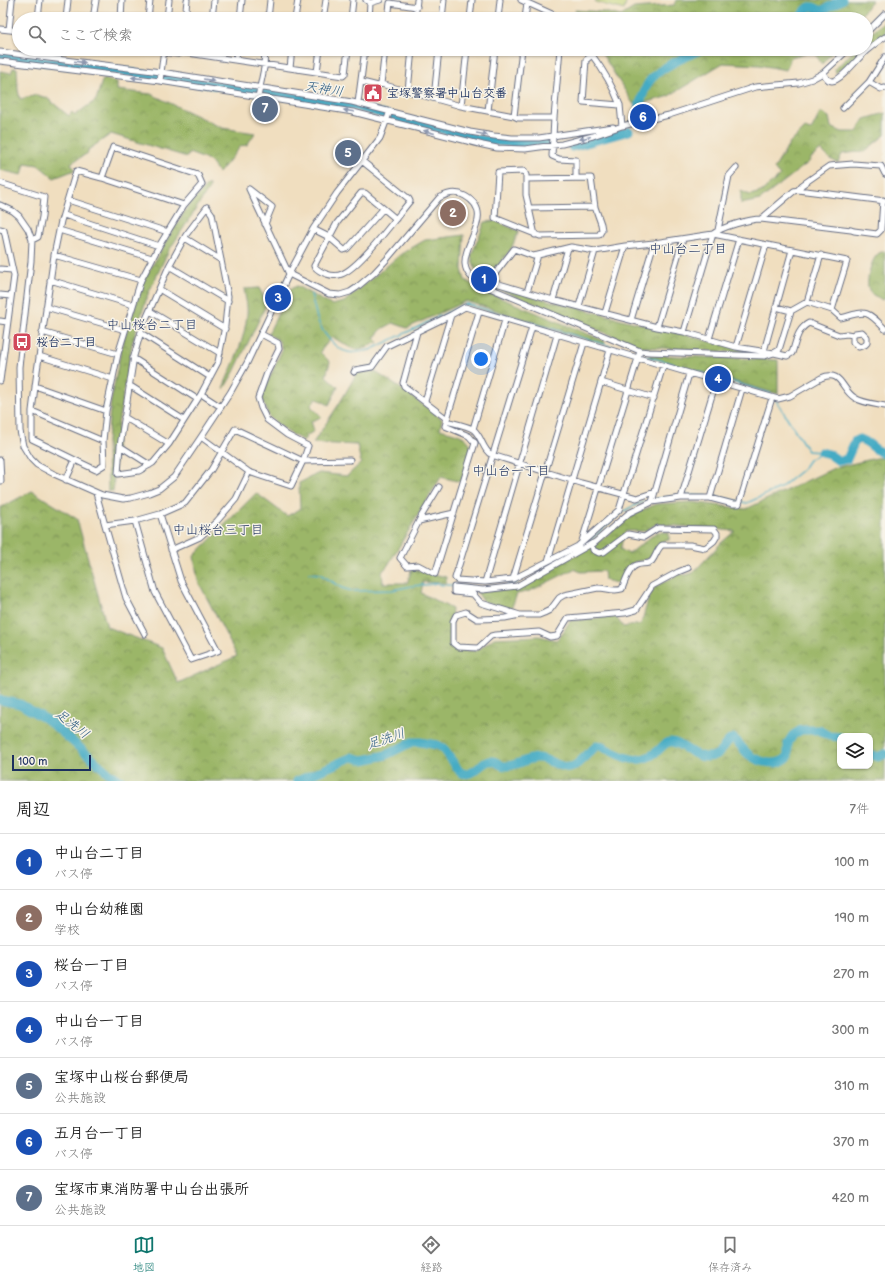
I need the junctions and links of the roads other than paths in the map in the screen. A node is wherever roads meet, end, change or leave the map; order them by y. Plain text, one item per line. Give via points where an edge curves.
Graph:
1 (12, 0) edge
2 (40, 0) edge
3 (68, 0) edge
4 (96, 0) edge
5 (122, 0) edge
6 (150, 0) edge
7 (169, 0) edge
8 (186, 0) edge
9 (214, 0) edge
10 (242, 0) edge
11 (270, 0) edge
12 (298, 0) edge
13 (326, 0) edge
14 (353, 0) edge
15 (380, 0) edge
16 (417, 0) edge
17 (444, 0) edge
18 (472, 0) edge
19 (500, 0) edge
20 (521, 0) edge
21 (368, 1) edge
22 (527, 3) junction
23 (417, 7) junction
24 (39, 12) edge
25 (67, 12) edge
26 (94, 12) edge
27 (121, 12) edge
28 (149, 12) edge
29 (168, 12) edge
30 (185, 12) edge
31 (213, 12) edge
32 (241, 12) edge
33 (269, 12) edge
34 (297, 12) edge
35 (324, 12) edge
36 (352, 12) edge
37 (368, 12) edge
38 (389, 12) edge
39 (416, 12) edge
40 (443, 12) edge
41 (471, 12) edge
42 (499, 12) edge
43 (526, 12) edge
44 (547, 12) edge
45 (885, 14) edge
46 (873, 26) edge
47 (0, 29) edge
48 (9, 30) junction
49 (12, 30) edge
50 (885, 37) edge
51 (873, 46) edge
52 (0, 52) edge
53 (12, 53) edge
54 (32, 56) edge
55 (162, 56) edge
56 (208, 56) edge
57 (236, 56) edge
58 (265, 56) edge
59 (291, 56) edge
60 (319, 56) edge
61 (347, 56) edge
62 (364, 56) edge
63 (384, 56) edge
64 (411, 56) edge
65 (438, 56) edge
66 (466, 56) edge
67 (494, 56) edge
68 (521, 56) edge
69 (559, 56) edge
70 (591, 56) edge
71 (593, 56) edge
72 (841, 56) edge
73 (861, 56) edge
74 (885, 57) edge
75 (236, 60) junction
76 (0, 61) edge
77 (264, 64) junction
78 (290, 68) junction
79 (161, 72) junction
80 (317, 72) junction
81 (823, 73) junction
82 (160, 81) junction
83 (362, 82) junction
84 (869, 82) junction
85 (381, 84) junction
86 (259, 87) junction
87 (885, 88) edge
88 (408, 91) junction
89 (258, 97) junction
90 (434, 98) junction
91 (303, 99) junction
92 (358, 103) junction
93 (620, 105) junction
94 (461, 106) junction
95 (843, 108) dead end
96 (488, 111) junction
97 (388, 116) junction
98 (514, 116) junction
99 (554, 118) junction
100 (622, 126) junction
101 (456, 128) junction
102 (553, 136) junction
103 (453, 138) junction
104 (552, 146) junction
105 (362, 161) junction
106 (736, 168) dead end
107 (885, 174) edge
108 (576, 177) junction
109 (102, 178) junction
110 (526, 179) junction
111 (0, 183) edge
112 (798, 190) junction
113 (68, 200) junction
114 (884, 201) edge
115 (0, 205) edge
116 (184, 205) junction
117 (595, 207) junction
118 (530, 208) junction
119 (384, 209) junction
120 (64, 215) junction
121 (396, 219) junction
122 (761, 219) junction
123 (265, 224) junction
124 (0, 229) edge
125 (313, 229) junction
126 (59, 230) junction
127 (718, 230) junction
128 (168, 232) junction
129 (714, 234) junction
130 (535, 235) junction
131 (328, 237) junction
132 (185, 238) junction
133 (683, 239) junction
134 (739, 239) junction
135 (32, 240) junction
136 (0, 243) edge
137 (654, 243) junction
138 (7, 244) junction
139 (766, 245) junction
140 (159, 246) junction
141 (625, 246) junction
142 (568, 248) junction
143 (792, 250) junction
144 (595, 251) junction
145 (54, 255) junction
146 (538, 255) junction
147 (821, 255) junction
148 (152, 258) junction
149 (221, 260) junction
150 (169, 266) junction
151 (0, 269) edge
152 (12, 270) junction
153 (289, 274) junction
154 (50, 280) junction
155 (142, 280) junction
156 (489, 281) junction
157 (485, 286) junction
158 (159, 289) junction
159 (528, 292) junction
160 (0, 295) edge
161 (11, 296) junction
162 (553, 300) junction
163 (228, 301) junction
164 (807, 302) junction
165 (133, 305) junction
166 (579, 306) junction
167 (46, 307) junction
168 (776, 307) junction
169 (832, 310) junction
170 (150, 311) junction
171 (791, 311) junction
172 (479, 312) junction
173 (605, 313) junction
174 (451, 315) junction
175 (505, 320) junction
176 (631, 320) junction
177 (0, 321) edge
178 (8, 322) junction
179 (532, 327) junction
180 (657, 327) junction
181 (225, 328) junction
182 (885, 329) edge
183 (125, 330) junction
184 (42, 332) junction
185 (417, 332) junction
186 (684, 332) junction
187 (141, 333) junction
188 (261, 334) junction
189 (557, 335) junction
190 (853, 335) dead end
191 (709, 339) junction
192 (584, 343) junction
193 (736, 347) junction
194 (2, 349) edge
195 (610, 350) junction
196 (640, 351) junction
197 (764, 351) junction
198 (220, 353) junction
199 (774, 353) junction
200 (118, 354) junction
201 (39, 356) junction
202 (133, 358) junction
203 (638, 358) junction
204 (663, 366) junction
205 (354, 372) dead end
206 (689, 374) junction
207 (210, 377) junction
208 (113, 379) junction
209 (0, 381) edge
210 (602, 382) junction
211 (716, 382) junction
212 (129, 385) junction
213 (35, 386) junction
214 (627, 390) junction
215 (742, 390) junction
216 (201, 394) junction
217 (654, 398) junction
218 (772, 398) junction
219 (197, 399) junction
220 (425, 401) junction
221 (885, 406) edge
222 (221, 407) junction
223 (32, 411) junction
224 (106, 411) junction
225 (124, 417) junction
226 (184, 420) junction
227 (446, 420) junction
228 (473, 429) junction
229 (201, 438) junction
230 (103, 441) junction
231 (169, 444) junction
232 (120, 446) junction
233 (221, 452) junction
234 (492, 455) junction
235 (0, 460) edge
236 (75, 460) junction
237 (350, 460) dead end
238 (303, 461) junction
239 (519, 463) junction
240 (150, 465) junction
241 (249, 472) junction
242 (546, 472) junction
243 (66, 480) junction
244 (572, 480) junction
245 (0, 481) edge
246 (439, 487) dead end
247 (598, 487) junction
248 (655, 492) junction
249 (96, 493) junction
250 (624, 495) junction
251 (681, 498) junction
252 (710, 498) junction
253 (652, 502) junction
254 (454, 513) junction
255 (160, 514) junction
256 (135, 521) junction
257 (419, 521) junction
258 (105, 525) junction
259 (582, 542) junction
260 (593, 543) junction
261 (171, 550) junction
262 (548, 561) junction
263 (688, 568) dead end
264 (455, 578) junction
265 (513, 579) junction
266 (485, 582) junction
267 (454, 587) junction
268 (520, 615) junction
269 (145, 634) dead end

1 - 48 street
2 - 24 street
3 - 25 street
4 - 26 street
5 - 27 street
6 - 28 street
7 - 29 street
8 - 30 street
9 - 31 street
10 - 32 street
11 - 33 street
12 - 34 street
13 - 35 street
14 - 36 street
15 - 21 street
16 - 23 street
17 - 40 street
18 - 41 street
19 - 42 street
20 - 22 street
21 - 37 street
22 - 43 street
22 - 44 street
23 - 38 street via 390,3
23 - 39 street
45 - 46 street
47 - 48 street
48 - 49 street
50 - 51 street
52 -> 53 street
54 -> 79 street
55 - 79 street
56 - 75 street
57 - 75 street
58 - 77 street
59 - 78 street
60 - 80 street
61 - 80 street via 343,76
62 - 83 street
63 - 85 street
64 - 88 street
65 - 90 street
66 - 94 street
67 - 96 street
68 - 98 street
69 - 99 street
70 - 93 street via 586,60 583,102
71 - 93 street via 614,89
72 - 81 street
73 - 81 street via 839,78 832,81
74 - 84 street
75 - 77 street
82 -> 76 street
77 - 78 street
77 - 86 street
78 - 80 street
79 - 82 street
79 -> 86 street
81 - 100 street via 799,83 755,87 669,115
82 - 89 street
83 - 85 street via 378,86
83 - 92 street
84 - 87 street via 881,89
84 - 95 street
85 - 88 street
86 - 89 street
86 - 91 street
88 - 90 street
89 - 91 street
90 - 94 street
91 - 92 street
97 -> 91 street via 353,112
92 - 97 street
93 - 100 street
94 - 96 street
96 - 98 street
97 - 101 street
103 -> 97 street
97 - 105 street via 380,138
98 - 99 street
99 - 102 street
100 - 102 street
100 -> 104 street
101 -> 102 street via 512,138
101 - 103 street
102 - 104 street
103 - 104 street via 497,148 525,149
104 - 108 street via 552,156 559,160 576,160
105 - 121 street via 409,199
105 - 125 street via 337,192
106 - 127 street via 729,176
107 - 112 street via 881,166 829,166
108 - 110 street
108 - 117 street via 591,178
109 - 113 street via 76,171
109 - 116 street
109 - 116 street via 113,147 198,175 202,184
110 - 118 street via 526,196
110 - 130 street via 524,171 498,172 495,218
111 - 135 street via 44,197 38,237
112 - 114 street
112 - 122 street
113 - 120 street
113 - 128 street
114 - 122 street via 881,230 877,234
115 - 135 street via 19,216
116 - 128 street
117 - 118 street
117 - 130 street via 602,230 599,235
118 - 130 street
119 - 121 street
119 - 131 street via 347,249 344,250
119 - 131 street via 365,193 360,193
120 - 126 street
120 - 140 street
121 - 131 street via 364,257 340,275 332,276 314,266
122 - 127 street
123 - 123 street via 262,217 249,189 272,207
123 - 153 street
124 - 138 street via 4,230
125 - 131 street
125 - 153 street
126 - 145 street
126 - 148 street
127 - 129 street
128 - 140 street
129 - 133 street
129 - 134 street
129 - 186 street
132 - 149 street
132 - 149 street via 207,207 212,214
132 - 150 street
133 - 137 street
133 - 180 street
134 - 139 street
134 - 191 street
135 - 243 street via 19,367 20,438 26,452 37,465
136 - 138 street
137 - 141 street
137 - 176 street
138 - 152 street
139 - 143 street
139 - 193 street
140 - 148 street
141 - 144 street
141 - 173 street
142 - 144 street
142 - 146 street
142 - 162 street
143 - 147 street
143 - 168 street
144 - 166 street
145 - 154 street
145 - 155 street
146 - 156 street via 533,256 514,249
146 - 159 street
147 - 164 street
147 - 169 street via 847,261
148 - 155 street
149 - 163 street
150 - 158 street
150 - 163 street
151 - 152 street
152 - 161 street via 14,276
153 - 157 street via 329,294 340,295 350,292 374,273 439,198 456,193 469,199 477,209 477,222 465,265 473,279
153 - 188 street
154 - 165 street
154 - 167 street
155 - 165 street
156 - 157 street
156 - 159 street
157 - 196 street
158 - 170 street
158 - 181 street
159 - 162 street
160 - 161 street
161 - 178 street
162 - 166 street
163 - 181 street
164 - 169 street
164 - 171 street
165 - 183 street
166 - 173 street
167 - 183 street
167 - 184 street
168 - 171 street
168 - 197 street
169 - 182 street via 841,318 863,312
170 - 187 street
170 - 198 street
171 - 199 street via 779,350
172 - 174 street via 465,307
172 - 175 street
172 - 227 street
173 - 176 street
174 - 185 street
174 - 220 street
175 - 179 street
175 - 228 street
176 - 180 street
177 - 178 street
178 - 194 street
179 - 189 street
179 - 234 street
180 - 186 street
181 - 198 street
183 - 200 street
184 - 200 street
184 - 201 street
185 - 205 street via 387,346 372,367
185 - 220 street via 403,383
186 - 191 street
187 - 202 street
187 - 207 street
188 - 222 street
188 - 238 street via 278,343 279,349 260,388 258,398 261,408 267,420 286,435 308,446
189 - 192 street
189 - 239 street
190 - 199 street via 838,335 809,323 800,330 792,353 787,356
191 - 193 street
192 - 195 street
192 - 242 street
193 - 197 street
194 - 209 street
195 - 203 street
195 - 210 street
196 - 199 street via 765,356
196 - 203 street
197 - 199 street
198 - 207 street
200 - 208 street
201 - 208 street
201 - 213 street
202 - 212 street
202 - 219 street
203 - 204 street
203 - 214 street
204 - 206 street
204 - 217 street
206 - 211 street
206 - 248 street
207 - 216 street
208 - 224 street
210 - 214 street
210 - 244 street
211 - 215 street
211 - 251 street
212 - 225 street
212 - 226 street
213 - 223 street
213 - 224 street
214 - 217 street
214 - 247 street
215 - 218 street
215 - 252 street
216 - 219 street
216 - 222 street
217 - 250 street
218 - 221 street via 786,398 829,375 839,379 856,399
218 - 252 street via 739,504
219 - 226 street
220 - 227 street
222 - 229 street
223 - 230 street
223 - 236 street via 32,439
224 - 230 street
225 - 231 street
225 - 232 street
226 - 231 street
227 - 228 street
227 - 254 street via 446,426 469,436 475,443
228 - 234 street via 488,453
229 - 233 street
229 - 249 street via 174,476 159,489 127,499 111,498
230 - 236 street via 104,465 96,470
231 - 240 street
232 - 240 street
232 - 240 street via 118,474 139,471
233 - 238 street via 235,429
233 - 241 street
233 - 255 street via 211,470 185,503
234 - 239 street
234 - 264 street
235 - 245 street
236 - 243 street
237 - 238 street
238 - 241 street via 291,486
239 - 242 street
239 - 266 street
241 - 261 street via 236,499 200,537
242 - 244 street
242 - 265 street
243 - 249 street
244 - 247 street
244 - 262 street
246 - 257 street
247 - 250 street
247 - 259 street
248 - 250 street via 637,498
248 - 253 street
249 - 258 street
250 - 259 street via 619,510
251 - 252 street
251 - 253 street
253 - 260 street via 628,513
254 - 257 street
254 - 257 street via 435,574 418,565 407,566 400,558
255 - 256 street
255 - 261 street
256 - 258 street
256 - 261 street via 154,592 191,660 218,650 181,581
258 - 269 street via 126,598
259 - 262 street
260 - 267 street via 517,586 483,590
260 - 268 street via 593,550 599,553 628,534 644,537 658,528 714,529 717,533 714,541 705,548 662,545 651,561 635,565 630,570 622,589 613,591 598,588 564,595 544,614
262 - 265 street
263 - 268 street via 652,586 636,610 568,618 557,636 550,637 539,632 495,635 478,648 453,643 453,621 456,615 466,612 481,619
264 - 266 street
264 - 267 street
265 - 266 street
267 - 268 street via 454,592 473,594 481,602

